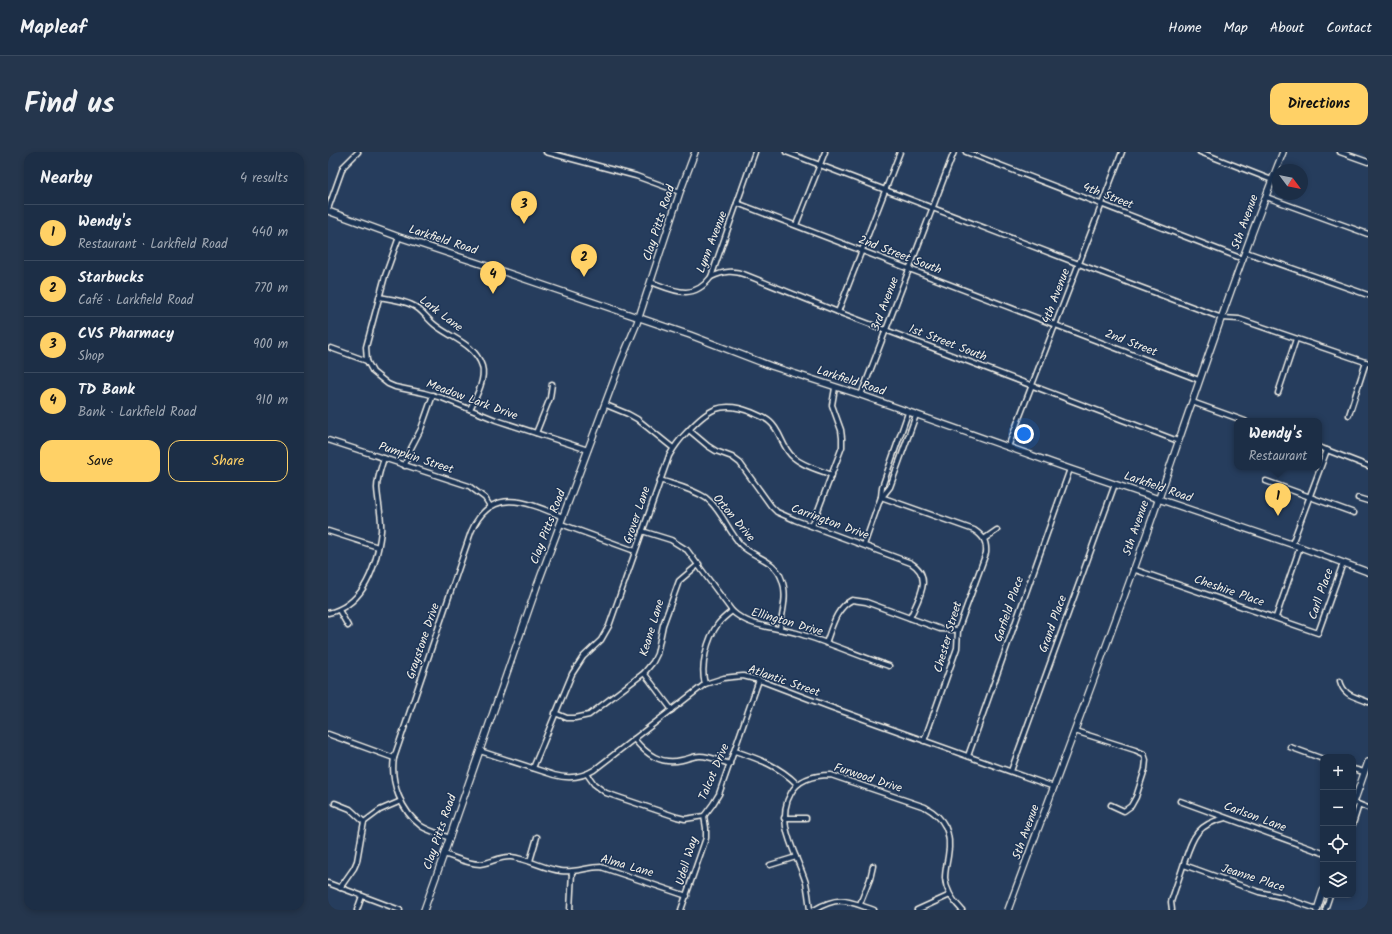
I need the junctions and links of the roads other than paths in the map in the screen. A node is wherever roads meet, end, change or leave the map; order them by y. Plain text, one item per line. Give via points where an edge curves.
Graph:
1 (358, 152) edge
2 (546, 152) edge
3 (695, 152) edge
4 (755, 152) edge
5 (786, 152) edge
6 (825, 152) edge
7 (900, 152) edge
8 (954, 152) edge
9 (966, 152) edge
10 (1122, 152) edge
11 (1200, 152) edge
12 (1283, 152) edge
13 (1340, 152) edge
14 (1368, 162) edge
15 (1278, 164) edge
16 (820, 165) junction
17 (1272, 180) joint
18 (885, 190) junction
19 (680, 192) junction
20 (1266, 197) junction
21 (737, 203) junction
22 (1102, 204) junction
23 (933, 208) junction
24 (328, 210) edge
25 (796, 225) junction
26 (1368, 234) edge
27 (399, 237) junction
28 (862, 251) junction
29 (1246, 252) junction
30 (1243, 259) junction
31 (1078, 264) junction
32 (909, 269) junction
33 (712, 276) junction
34 (651, 282) junction
35 (1368, 295) edge
36 (379, 297) junction
37 (838, 312) junction
38 (638, 318) junction
39 (1222, 318) junction
40 (1056, 325) junction
41 (886, 329) junction
42 (1296, 339) junction
43 (330, 348) dead end
44 (367, 361) junction
45 (1367, 363) edge
46 (1199, 380) junction
47 (552, 384) dead end
48 (1032, 386) junction
49 (835, 388) junction
50 (1278, 393) dead end
51 (433, 395) junction
52 (861, 395) junction
53 (1192, 402) junction
54 (606, 405) junction
55 (470, 409) junction
56 (908, 412) junction
57 (916, 415) junction
58 (1349, 415) dead end
59 (1237, 418) edge
60 (689, 430) junction
61 (536, 433) junction
62 (328, 440) edge
63 (898, 441) junction
64 (1178, 441) junction
65 (905, 444) junction
66 (1008, 447) junction
67 (673, 448) junction
68 (1322, 448) edge
69 (588, 450) junction
70 (1326, 450) junction
71 (384, 458) junction
72 (1322, 462) edge
73 (405, 466) junction
74 (1368, 466) edge
75 (1070, 469) junction
76 (1319, 470) edge
77 (832, 475) junction
78 (660, 480) junction
79 (1266, 481) dead end
80 (1115, 484) junction
81 (881, 497) junction
82 (1310, 497) junction
83 (1158, 498) junction
84 (1358, 498) dead end
85 (1368, 501) edge
86 (490, 506) junction
87 (1354, 513) dead end
88 (563, 517) junction
89 (561, 524) junction
90 (812, 526) junction
91 (997, 530) dead end
92 (328, 531) edge
93 (642, 531) junction
94 (984, 539) junction
95 (1292, 544) junction
96 (864, 545) junction
97 (378, 547) junction
98 (1300, 547) junction
99 (635, 551) junction
100 (1343, 562) junction
101 (699, 564) junction
102 (1133, 569) junction
103 (1368, 572) edge
104 (340, 610) junction
105 (732, 611) junction
106 (328, 613) edge
107 (1276, 617) junction
108 (910, 618) junction
109 (348, 626) dead end
110 (780, 628) junction
111 (958, 630) junction
112 (1318, 633) joint
113 (826, 643) junction
114 (889, 666) dead end
115 (644, 673) junction
116 (759, 680) junction
117 (1340, 681) dead end
118 (705, 684) junction
119 (1368, 702) edge
120 (672, 710) junction
121 (556, 713) junction
122 (1075, 731) junction
123 (328, 734) edge
124 (634, 739) junction
125 (924, 740) junction
126 (1290, 747) dead end
127 (1148, 750) dead end
128 (480, 751) junction
129 (735, 751) junction
130 (1144, 754) junction
131 (968, 756) junction
132 (1320, 757) edge
133 (394, 758) junction
134 (1368, 762) edge
135 (730, 764) junction
136 (533, 768) junction
137 (1356, 770) edge
138 (1011, 772) junction
139 (1364, 772) junction
140 (587, 774) junction
141 (797, 784) junction
142 (1054, 787) junction
143 (401, 801) junction
144 (1180, 801) dead end
145 (335, 802) dead end
146 (1356, 804) edge
147 (1111, 805) dead end
148 (1368, 808) edge
149 (704, 816) junction
150 (784, 818) junction
151 (806, 818) dead end
152 (1226, 818) junction
153 (364, 822) junction
154 (538, 837) dead end
155 (450, 838) junction
156 (1320, 851) edge
157 (444, 854) junction
158 (796, 857) junction
159 (530, 861) junction
160 (770, 865) dead end
161 (1184, 865) junction
162 (872, 866) dead end
163 (572, 872) junction
164 (328, 884) edge
165 (340, 888) junction
166 (950, 895) junction
167 (362, 896) junction
168 (687, 896) junction
169 (1321, 898) edge
170 (1329, 898) edge
171 (860, 904) junction
172 (1317, 909) edge
173 (357, 910) edge
174 (400, 910) edge
175 (424, 910) edge
176 (570, 910) edge
177 (681, 910) edge
178 (810, 910) edge
179 (814, 910) edge
180 (874, 910) edge
181 (917, 910) edge
182 (962, 910) edge
183 (1008, 910) edge
184 (1172, 910) edge
185 (1325, 910) edge

1 - 24 street via 343,168
2 - 19 street via 636,176
3 - 19 street, Clay Pitts Road
4 - 21 street, Lynn Avenue
5 - 16 street
6 - 16 street
7 - 18 street
8 - 23 street, 3rd Avenue
9 - 22 street, 4th Street
10 - 22 street, 4th Avenue
11 - 17 street
12 - 15 street, 5th Avenue
13 - 14 street
16 - 18 street
16 - 25 street
17 - 20 street, 5th Avenue
18 - 23 street
18 - 28 street
19 - 34 street, Clay Pitts Road
20 - 26 street
20 - 29 street, 5th Avenue
21 - 25 street, 2nd Street South
21 - 33 street, Lynn Avenue
22 - 30 street, 4th Street
22 - 31 street, 4th Avenue
23 - 31 street
23 - 32 street, 3rd Avenue
24 - 27 street, Larkfield Road
25 - 28 street, 2nd Street South
27 - 36 street
27 - 38 street, Larkfield Road
28 - 32 street, 2nd Street South
28 - 37 street
29 - 30 street, 5th Avenue
29 - 35 street
30 - 39 street, 5th Avenue
31 - 39 street
31 - 40 street, 4th Avenue
32 - 40 street, 2nd Street South
32 - 41 street, 3rd Avenue
33 - 34 street, Lynn Avenue via 699,289 686,293
33 - 37 street, 1st Street South via 727,271 737,272
34 - 38 street, Clay Pitts Road
36 - 44 street via 366,347
36 - 55 street, Lark Lane via 412,305 433,324 468,345 474,352 482,366 482,375
37 - 41 street, 1st Street South
38 - 49 street, Larkfield Road
38 - 54 street, Clay Pitts Road
39 - 42 street via 1239,319
39 - 46 street, 5th Avenue
40 - 46 street, 2nd Street
40 - 48 street, 4th Avenue
41 - 48 street, 1st Street South
41 - 52 street, 3rd Avenue
42 - 45 street
42 - 50 street
43 - 44 street
44 - 51 street, Meadow Lark Drive via 373,372 388,384
45 - 58 street
46 - 53 street, 5th Avenue
47 - 61 street via 550,398
48 - 64 street, 1st Street South
48 - 66 street, 4th Avenue
49 - 52 street, Larkfield Road
49 - 77 street via 832,405 842,438 842,447
51 - 55 street, Meadow Lark Drive
51 - 73 street
52 - 56 street, Larkfield Road
53 - 59 street
53 - 64 street, 5th Avenue
54 - 67 street via 637,419
54 - 69 street, Clay Pitts Road
55 - 61 street, Meadow Lark Drive
56 - 57 street, Larkfield Road
56 - 63 street
57 - 65 street
57 - 66 street, Larkfield Road
60 - 67 street, Grover Lane
60 - 77 street, Grover Lane via 706,413 716,409 743,409 769,421 780,434 786,450 792,457
60 - 90 street, Carrington Drive via 708,446 740,463 777,512
61 - 69 street, Meadow Lark Drive
62 - 71 street, Pumpkin Street
63 - 65 street
63 - 81 street
64 - 83 street, 5th Avenue
65 - 81 street via 890,487
66 - 75 street, Larkfield Road
67 - 78 street, Grover Lane
68 - 70 street
69 - 88 street, Clay Pitts Road
70 - 72 street
70 - 74 street
71 - 73 street, Pumpkin Street
71 - 97 street via 377,486 381,516
73 - 86 street, Pumpkin Street via 469,486 485,498
75 - 80 street, Larkfield Road
75 - 131 street, Garfield Place
76 - 82 street
77 - 90 street
78 - 93 street, Grover Lane
78 - 110 street, Orton Drive via 707,499 741,544 776,569 785,588
79 - 82 street
80 - 83 street, Larkfield Road
80 - 138 street, Grand Place
81 - 94 street via 974,530
81 - 96 street
82 - 87 street
82 - 95 street
83 - 95 street, Larkfield Road
83 - 102 street, 5th Avenue
84 - 85 street
86 - 88 street via 514,500 532,504
86 - 133 street, Graystone Drive via 478,517 471,532
88 - 89 street, Clay Pitts Road
89 - 99 street
89 - 128 street, Clay Pitts Road
90 - 96 street, Carrington Drive
91 - 94 street
92 - 97 street
93 - 99 street, Grover Lane
93 - 101 street, Ellington Drive via 680,544
94 - 111 street, Chester Street via 986,553
95 - 98 street, Larkfield Road
96 - 108 street, Carrington Drive via 911,563 921,572 923,587
97 - 104 street via 364,587
98 - 100 street, Larkfield Road
98 - 107 street
99 - 121 street, Grover Lane via 607,630 572,674
100 - 103 street, Larkfield Road
100 - 112 street, Carll Place
101 - 105 street, Ellington Drive
101 - 115 street, Keane Lane via 679,581 663,625 657,654
102 - 107 street, Cheshire Place
102 - 122 street, 5th Avenue
104 - 106 street
104 - 109 street
105 - 110 street, Ellington Drive via 738,617 752,623
105 - 118 street via 714,630 702,668
107 - 112 street, Cheshire Place
108 - 111 street via 940,629
108 - 113 street via 852,600 838,613
110 - 113 street, Ellington Drive
111 - 125 street, Chester Street via 957,648
113 - 114 street, Ellington Drive
115 - 120 street
115 - 121 street, Keane Lane via 588,715 567,718
116 - 118 street, Atlantic Street via 732,676
116 - 125 street, Atlantic Street
116 - 129 street, Talcot Drive
117 - 119 street via 1342,690
118 - 120 street, Atlantic Street
120 - 124 street, Atlantic Street
121 - 136 street, Grover Lane
122 - 130 street
122 - 142 street, 5th Avenue
123 - 133 street
124 - 135 street via 642,749 659,760 673,762 699,756
124 - 140 street, Atlantic Street
125 - 131 street, Atlantic Street
126 - 132 street
127 - 130 street
128 - 136 street, Atlantic Street
128 - 155 street, Clay Pitts Road
129 - 135 street, Talcot Drive
129 - 141 street via 775,766
130 - 147 street via 1146,760 1143,774 1131,806 1124,811
131 - 138 street, Atlantic Street
133 - 143 street, Graystone Drive via 392,769
134 - 139 street
135 - 149 street, Talcot Drive via 716,799
136 - 140 street, Atlantic Street via 563,778
137 - 139 street
138 - 142 street, Atlantic Street
139 - 146 street
140 - 149 street, Talcot Drive via 594,784 606,793 677,817
141 - 150 street via 787,799
141 - 166 street, Furwood Drive via 819,775 831,775 925,807 937,814 949,836 945,877
142 - 183 street, 5th Avenue
143 - 153 street via 380,810
143 - 155 street, Graystone Drive via 407,812 421,826
144 - 152 street, Carlson Lane
145 - 153 street via 350,809
146 - 148 street
149 - 168 street, Udell Way via 706,838
150 - 151 street
150 - 158 street
152 - 156 street, Carlson Lane
152 - 161 street via 1212,821 1198,832
153 - 165 street via 358,861
154 - 159 street
155 - 157 street, Clay Pitts Road
157 - 159 street, Alma Lane via 475,863 508,857
157 - 175 street, Clay Pitts Road
158 - 160 street
158 - 178 street via 805,882
159 - 163 street, Alma Lane via 553,870
161 - 172 street, Jeanne Place via 1259,892
161 - 184 street via 1171,902
162 - 171 street via 870,879
163 - 168 street, Alma Lane via 601,867
163 - 176 street
164 - 165 street
165 - 167 street
166 - 181 street
166 - 182 street, Furwood Drive
167 - 173 street
167 - 174 street
168 - 177 street, Udell Way
169 - 172 street
170 - 185 street
171 - 179 street via 833,901
171 - 180 street

